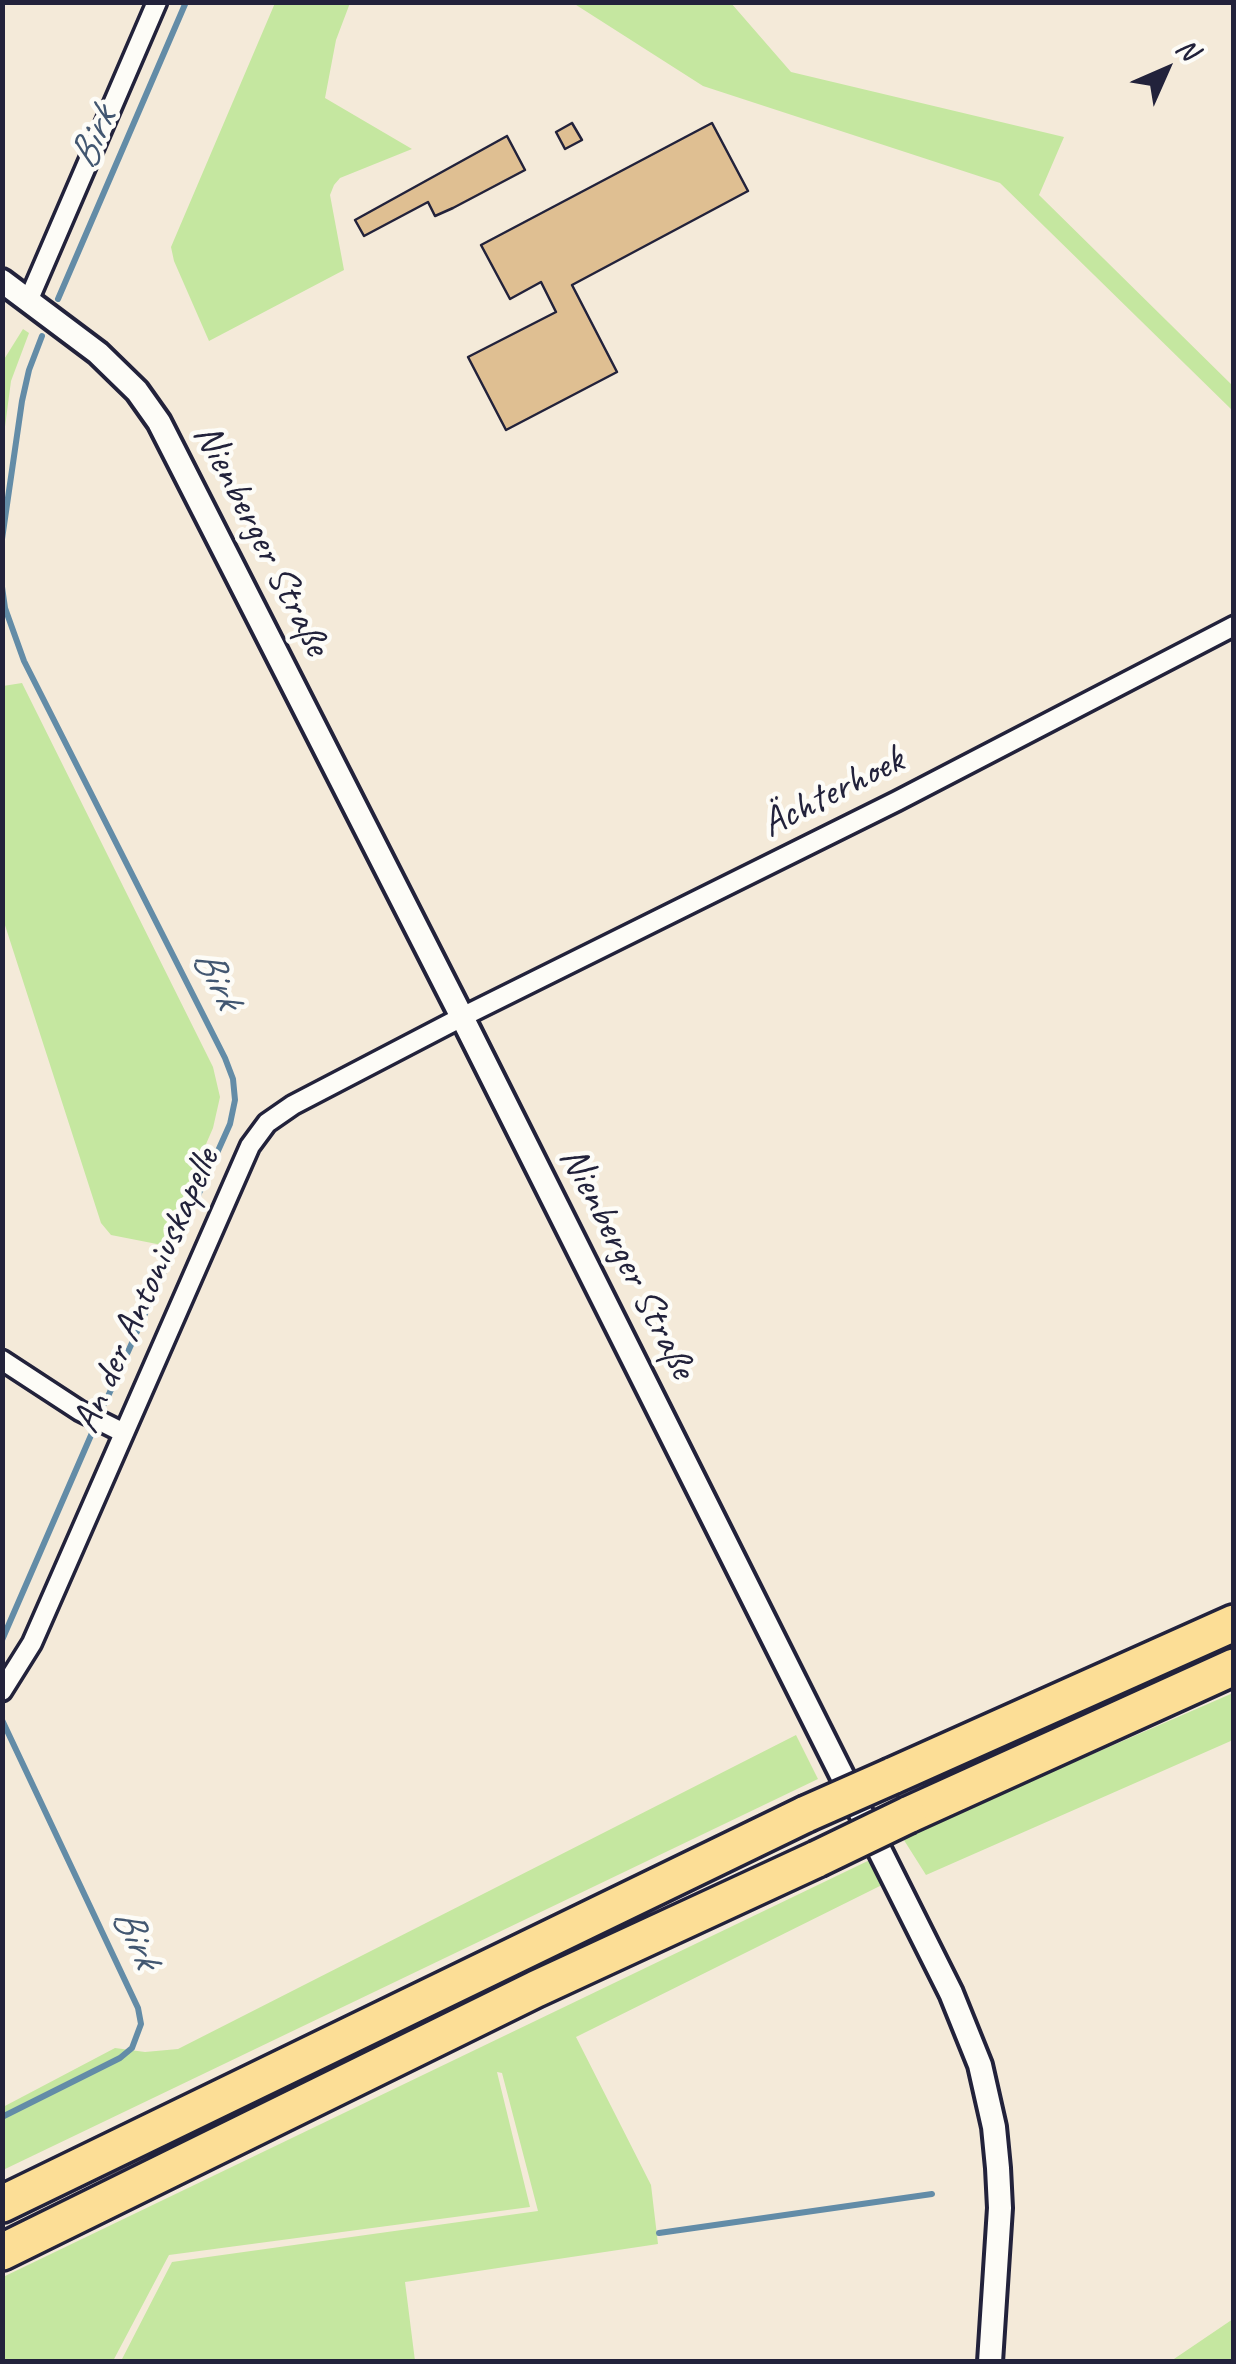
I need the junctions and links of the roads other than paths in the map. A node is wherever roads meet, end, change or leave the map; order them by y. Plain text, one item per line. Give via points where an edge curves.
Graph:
1 (156, 2) edge
2 (2, 281) edge
3 (29, 298) junction
4 (1234, 626) edge
5 (462, 1017) junction
6 (2, 1360) edge
7 (117, 1430) junction
8 (1234, 1622) edge
9 (1234, 1666) edge
10 (2, 1691) edge
11 (2, 2204) edge
12 (2, 2252) edge
13 (990, 2362) edge

1 - 3 street
2 - 3 street, Nienberger Straße
3 - 5 street, Nienberger Straße via 98,353 159,422
4 - 5 street, Ächterhoek
5 - 7 street, An der Antoniuskapelle via 267,1124 250,1146
5 - 13 street, Nienberger Straße via 967,2028 988,2096 998,2168
6 - 7 street
7 - 10 street, An der Antoniuskapelle via 32,1643
8 - 11 highway, bridge via 806,1814
9 - 12 highway, bridge via 536,1988

